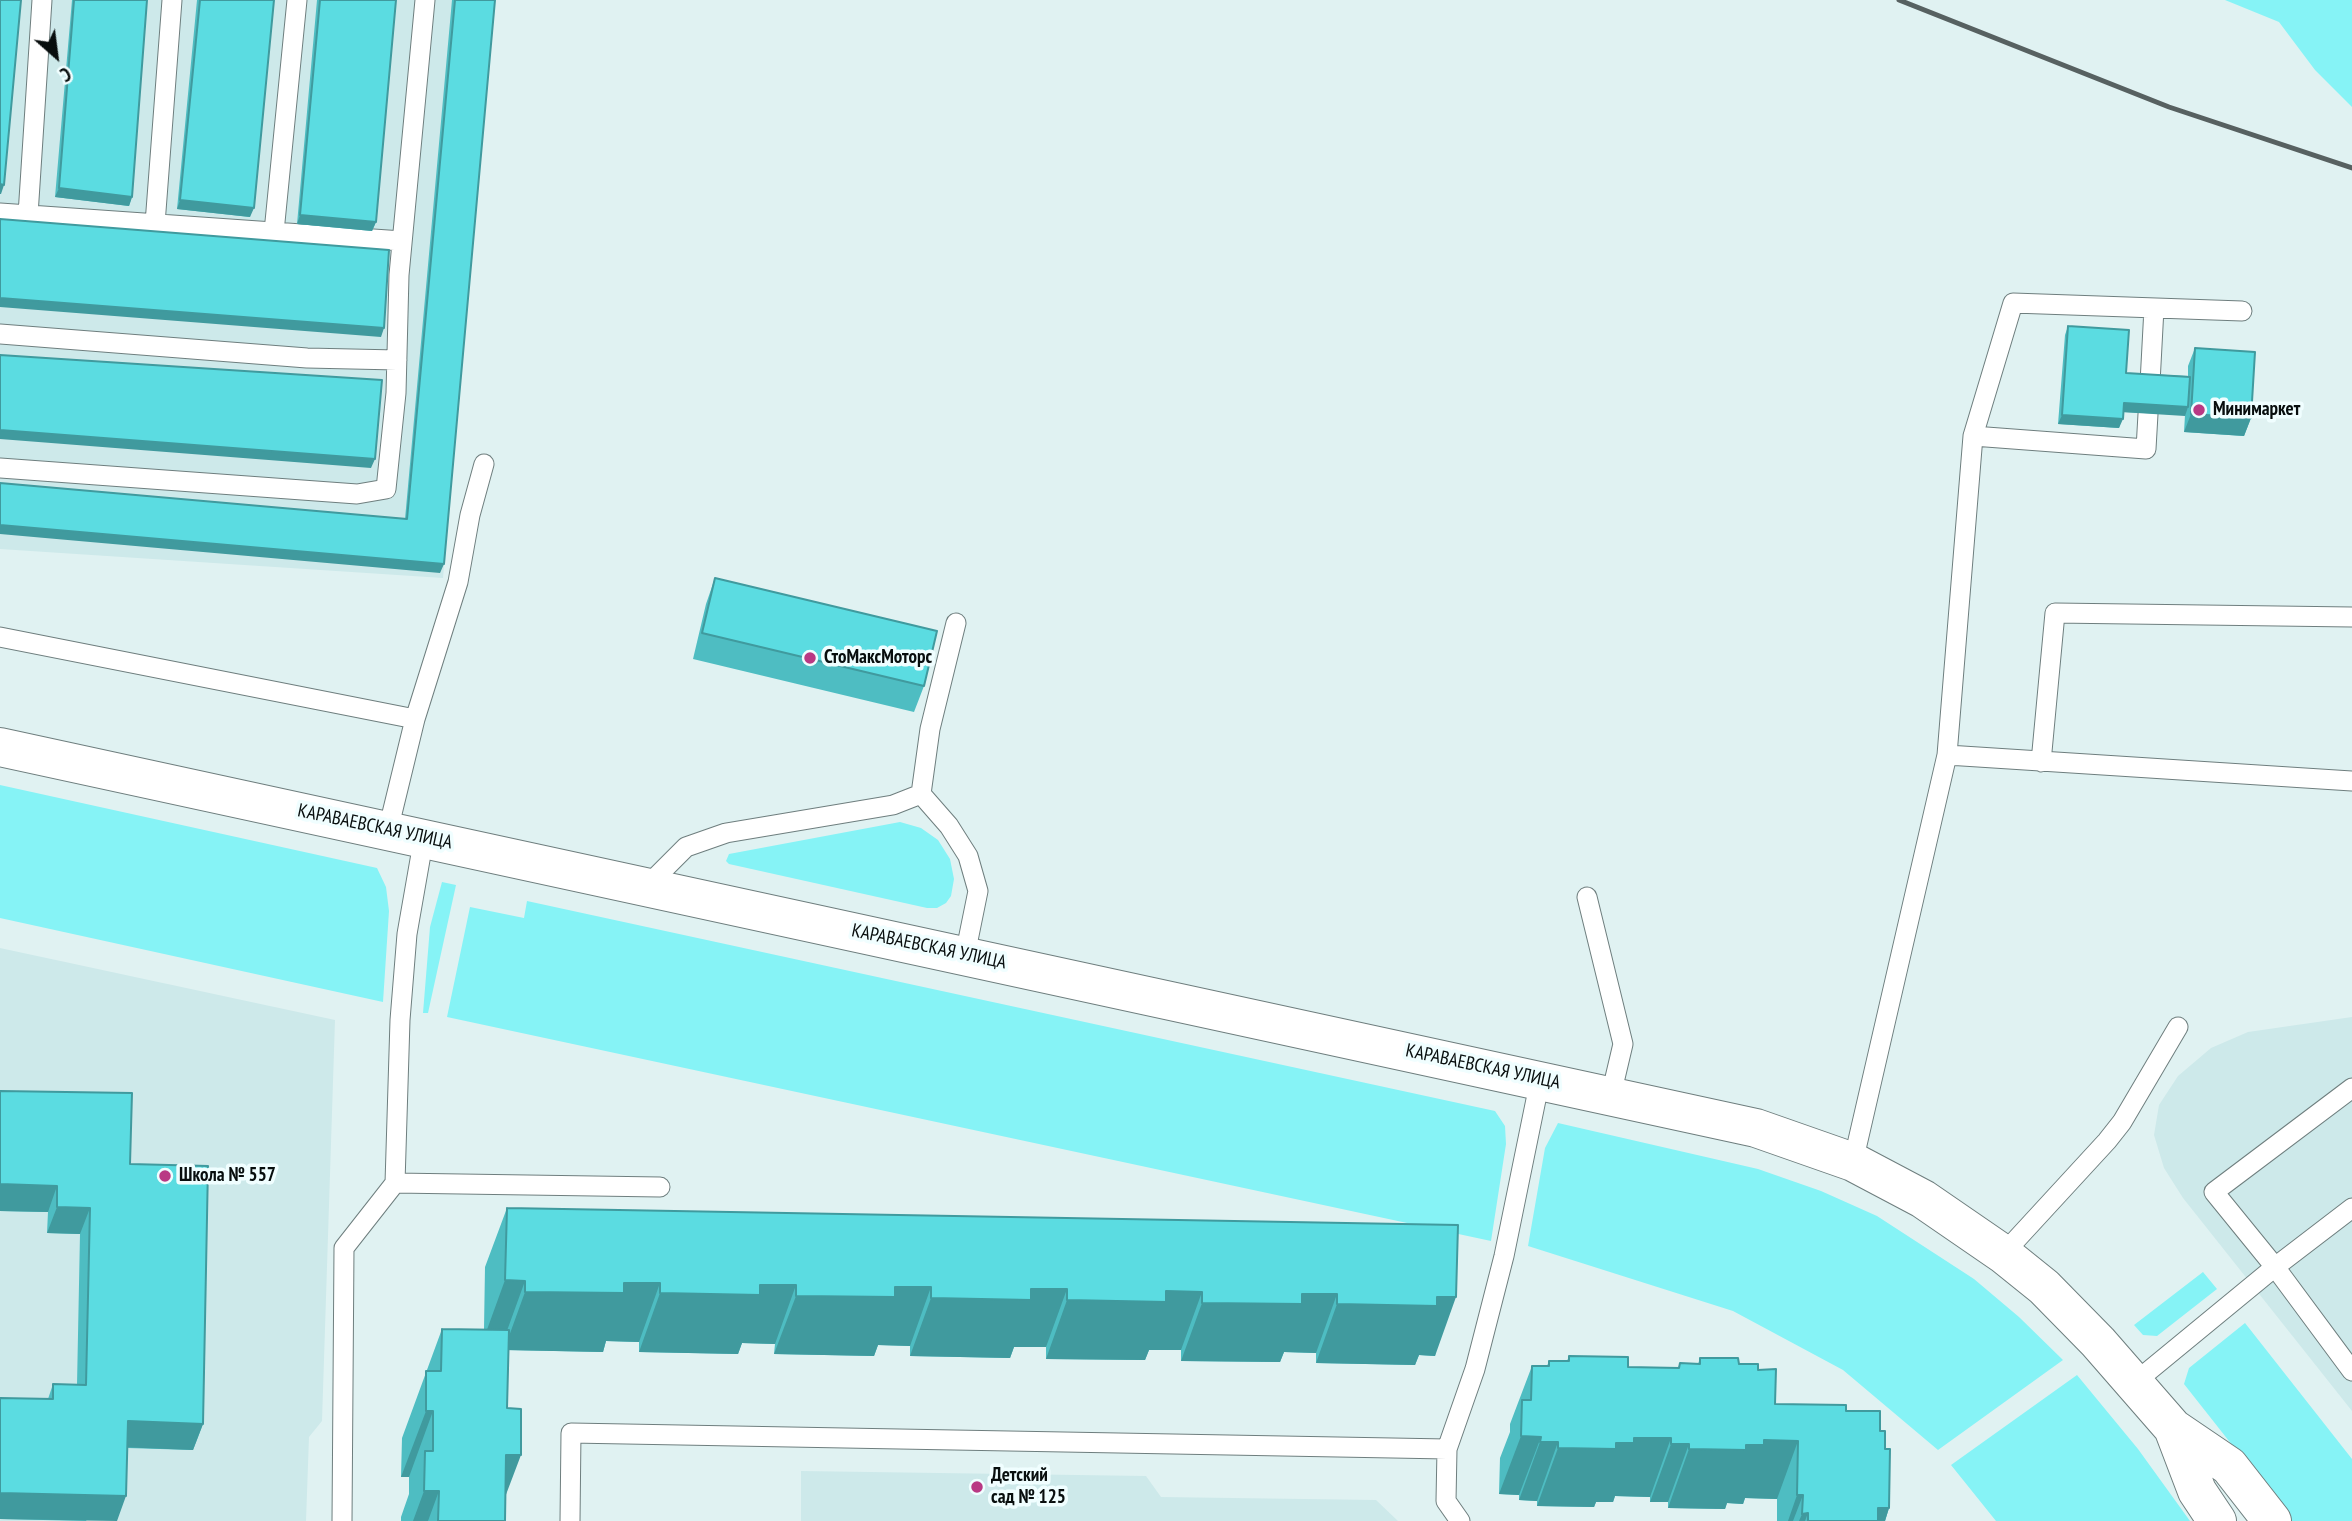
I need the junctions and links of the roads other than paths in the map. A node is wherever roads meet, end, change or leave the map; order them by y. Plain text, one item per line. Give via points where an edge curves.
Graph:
1 (42, 0) edge
2 (172, 0) edge
3 (297, 0) edge
4 (425, 0) edge
5 (0, 213) edge
6 (28, 215) junction
7 (155, 224) junction
8 (274, 232) junction
9 (402, 242) junction
10 (2154, 308) junction
11 (2242, 311) dead end
12 (0, 334) edge
13 (397, 360) junction
14 (2150, 383) edge
15 (2148, 414) edge
16 (1973, 436) junction
17 (484, 464) dead end
18 (0, 468) edge
19 (2352, 617) edge
20 (956, 623) dead end
21 (0, 637) edge
22 (415, 719) junction
23 (0, 747) edge
24 (1947, 755) junction
25 (2041, 762) junction
26 (2352, 781) edge
27 (921, 794) junction
28 (406, 834) junction
29 (647, 886) junction
30 (1587, 897) dead end
31 (965, 955) junction
32 (2178, 1027) dead end
33 (1539, 1080) junction
34 (2352, 1088) edge
35 (1611, 1095) junction
36 (1853, 1162) junction
37 (395, 1183) junction
38 (660, 1187) dead end
39 (2352, 1208) edge
40 (2003, 1254) junction
41 (2276, 1267) junction
42 (2348, 1359) edge
43 (2134, 1383) junction
44 (2173, 1428) junction
45 (1447, 1449) junction
46 (342, 1521) edge
47 (569, 1521) edge
48 (1460, 1521) edge
49 (2217, 1521) edge
50 (2272, 1521) edge

1 - 6 lane
2 - 7 lane
3 - 8 lane
4 - 9 lane
5 - 6 lane
6 - 7 lane
7 - 8 lane
8 - 9 lane
9 - 13 lane
10 - 11 lane
10 - 14 lane
10 - 16 lane via 2014,303
12 - 13 lane via 307,358
13 - 18 lane via 386,489 357,494
15 - 16 lane via 2146,449
16 - 24 lane
17 - 22 lane via 458,582
19 - 25 lane via 2055,613
20 - 27 lane via 930,729
21 - 22 lane
22 - 28 lane
23 - 28 street, КАРАВАЕВСКАЯ УЛИЦА
24 - 25 lane
24 - 36 lane
25 - 26 lane
27 - 29 lane via 893,805 716,837 686,847
27 - 31 lane via 968,856 978,891
28 - 29 street, КАРАВАЕВСКАЯ УЛИЦА
28 - 37 lane via 407,934
29 - 31 street, КАРАВАЕВСКАЯ УЛИЦА
30 - 35 lane via 1623,1044
31 - 33 street, КАРАВАЕВСКАЯ УЛИЦА
32 - 40 lane via 2115,1131
33 - 35 street, КАРАВАЕВСКАЯ УЛИЦА
33 - 45 lane via 1504,1256 1475,1369
34 - 41 lane via 2214,1192
35 - 36 street, КАРАВАЕВСКАЯ УЛИЦА via 1756,1128
36 - 40 street, КАРАВАЕВСКАЯ УЛИЦА via 1923,1199
37 - 38 lane
37 - 46 lane via 344,1248
39 - 41 lane
40 - 43 street, КАРАВАЕВСКАЯ УЛИЦА via 2044,1287
41 - 42 lane
41 - 43 lane
43 - 44 street, КАРАВАЕВСКАЯ УЛИЦА
44 - 49 street via 2197,1491
44 - 50 street via 2229,1466
45 - 47 lane via 571,1433
45 - 48 lane via 1446,1501

